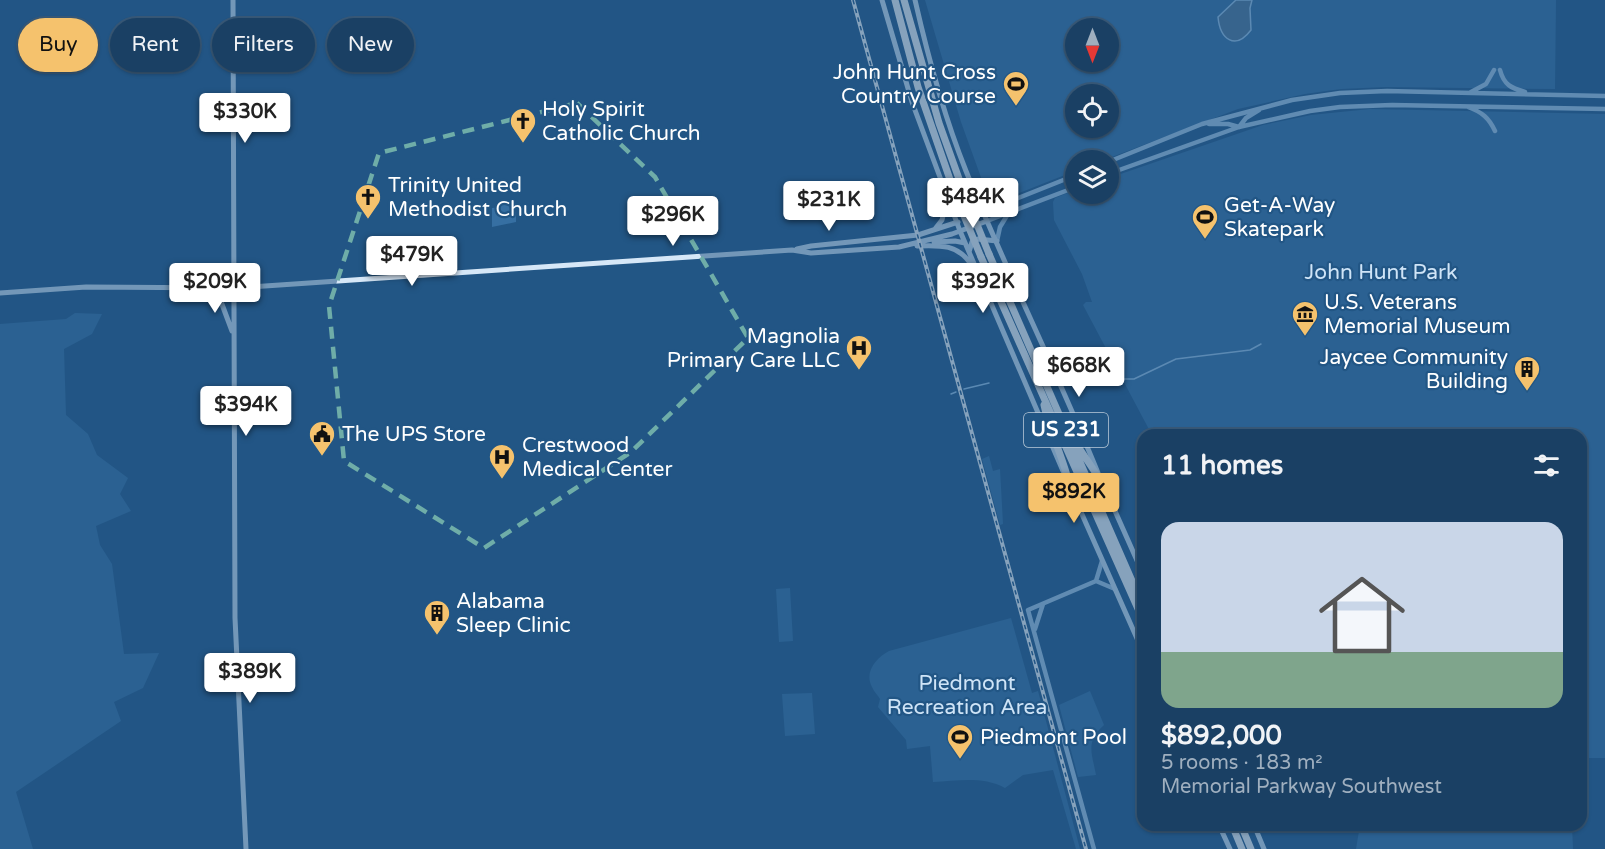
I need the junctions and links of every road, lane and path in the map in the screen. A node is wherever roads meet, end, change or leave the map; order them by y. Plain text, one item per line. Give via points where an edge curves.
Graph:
1 (233, 0) edge
2 (882, 0) edge
3 (895, 0) edge
4 (904, 0) edge
5 (915, 0) edge
6 (1462, 93) junction
7 (1533, 94) junction
8 (1605, 96) edge
9 (1265, 106) junction
10 (1463, 106) junction
11 (1605, 109) edge
12 (1202, 124) junction
13 (1239, 127) junction
14 (1495, 130) dead end
15 (1119, 158) edge
16 (1119, 170) edge
17 (1065, 180) edge
18 (972, 185) junction
19 (1065, 191) edge
20 (947, 198) junction
21 (1016, 200) junction
22 (983, 212) junction
23 (1008, 214) junction
24 (987, 221) junction
25 (957, 223) junction
26 (934, 231) junction
27 (960, 231) junction
28 (997, 242) junction
29 (920, 243) junction
30 (965, 243) junction
31 (899, 247) junction
32 (792, 250) junction
33 (969, 252) junction
34 (985, 255) junction
35 (234, 269) junction
36 (983, 285) junction
37 (257, 286) junction
38 (198, 288) junction
39 (234, 288) junction
40 (0, 293) edge
41 (234, 337) junction
42 (1042, 396) junction
43 (1064, 425) junction
44 (1105, 487) junction
45 (1070, 488) junction
46 (1102, 560) junction
47 (1137, 560) edge
48 (1096, 581) junction
49 (1115, 589) junction
50 (1137, 592) edge
51 (1043, 604) junction
52 (1137, 606) edge
53 (1034, 632) junction
54 (1137, 637) edge
55 (1222, 831) edge
56 (1234, 831) edge
57 (1244, 831) edge
58 (1256, 831) edge
59 (1251, 847) edge
60 (246, 849) edge
61 (1094, 849) edge
62 (1230, 849) edge
63 (1242, 849) edge
64 (1264, 849) edge

1 - 35 main road
2 - 20 main road via 909,93
3 - 34 highway, US 231, bridge via 918,87 955,194
4 - 34 highway, US 231, bridge via 939,123
5 - 18 main road
6 - 7 street
6 - 7 street via 1480,89 1497,70 1509,86
6 - 9 street via 1340,93
7 - 8 street
9 - 12 street
9 - 13 street
10 - 11 street
10 - 13 street via 1340,107
10 - 14 street via 1481,112
12 - 13 street
12 - 15 street
13 - 16 street
17 - 21 street
18 - 20 main road via 971,196 965,202 957,204
18 - 21 street via 995,199
18 - 22 main road
19 - 23 street
20 - 25 main road
20 - 26 main road via 942,220
21 - 22 street
22 - 24 main road
22 - 25 main road
23 - 24 street
23 - 28 street
24 - 27 main road
24 - 28 main road
25 - 26 main road
25 - 27 main road
26 - 32 main road
27 - 29 main road
27 - 30 main road
28 - 33 main road via 978,239 972,242
28 - 44 main road
29 - 30 main road
29 - 31 main road
30 - 33 main road
31 - 32 main road via 811,253
31 - 36 main road via 954,248 968,260
32 - 37 main road
33 - 36 main road
34 - 42 highway, US 231
34 - 43 highway, US 231
35 - 37 main road via 239,278
35 - 39 main road
36 - 45 main road
37 - 39 main road
38 - 39 main road
38 - 40 main road via 86,287
38 - 41 main road via 220,300
39 - 41 main road
41 - 60 main road via 235,618
42 - 45 highway
42 - 52 highway, US 231
43 - 44 highway
43 - 50 highway, US 231
44 - 47 main road
45 - 46 main road
46 - 48 street
46 - 49 main road
48 - 49 street
48 - 51 street
49 - 54 main road
51 - 53 street
51 - 53 street via 1028,610
53 - 61 street
55 - 62 main road
56 - 63 highway
57 - 59 highway
58 - 64 main road

